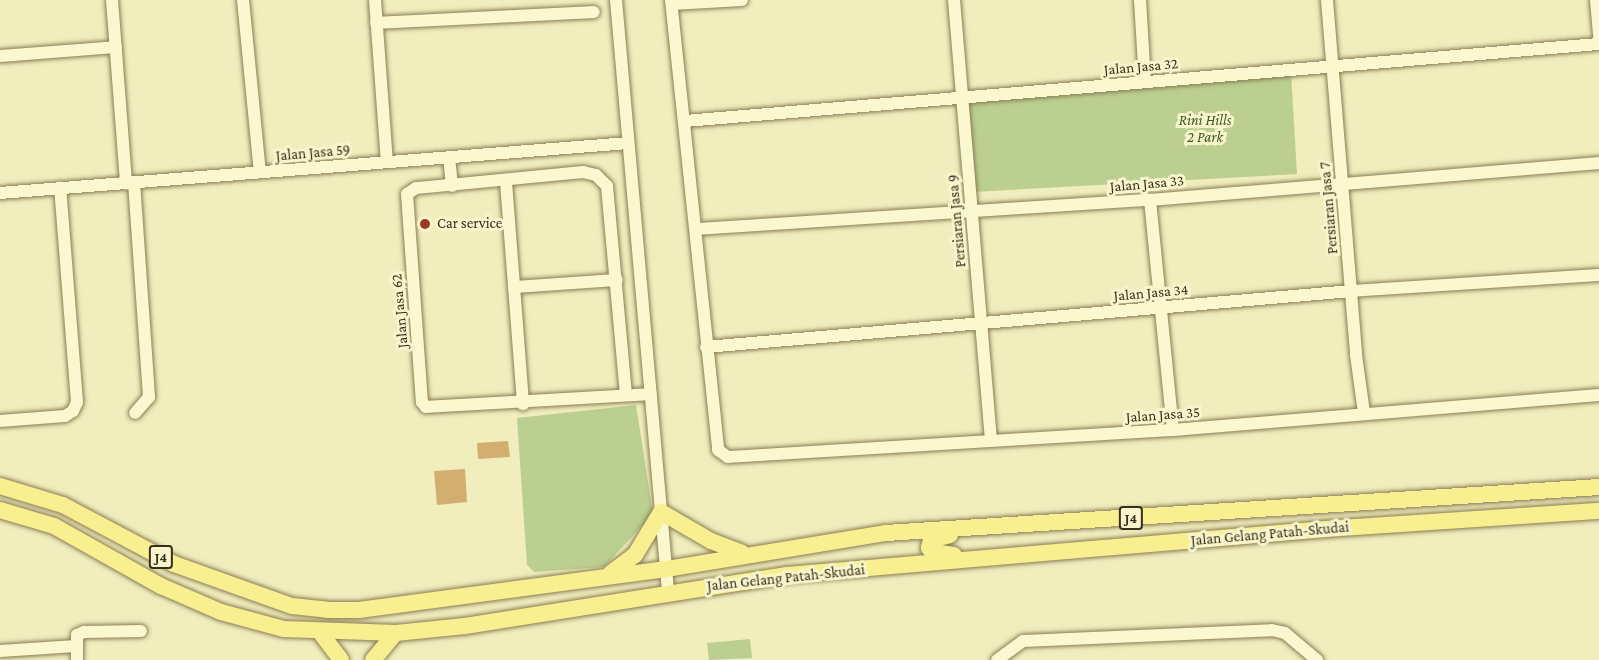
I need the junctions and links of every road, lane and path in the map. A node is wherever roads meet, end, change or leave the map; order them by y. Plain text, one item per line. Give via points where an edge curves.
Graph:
1 (112, 0) edge
2 (243, 0) edge
3 (375, 0) edge
4 (616, 0) edge
5 (742, 0) edge
6 (954, 0) edge
7 (1140, 0) edge
8 (1327, 0) edge
9 (1596, 0) edge
10 (672, 2) edge
11 (594, 12) dead end
12 (376, 23) junction
13 (1599, 38) edge
14 (1599, 44) edge
15 (116, 47) junction
16 (0, 56) edge
17 (1333, 66) junction
18 (1145, 82) junction
19 (962, 98) junction
20 (685, 121) junction
21 (628, 143) junction
22 (449, 157) junction
23 (387, 162) junction
24 (1599, 163) edge
25 (260, 172) junction
26 (506, 182) junction
27 (1342, 182) junction
28 (130, 183) junction
29 (452, 186) junction
30 (60, 188) junction
31 (0, 193) edge
32 (1150, 200) junction
33 (971, 212) junction
34 (697, 229) junction
35 (1599, 275) edge
36 (617, 280) junction
37 (514, 287) junction
38 (1351, 291) junction
39 (1163, 307) junction
40 (980, 323) junction
41 (706, 347) junction
42 (651, 394) junction
43 (626, 395) junction
44 (1599, 395) edge
45 (523, 404) junction
46 (135, 413) dead end
47 (1364, 413) junction
48 (0, 421) edge
49 (1173, 430) junction
50 (991, 439) junction
51 (0, 486) edge
52 (1599, 486) edge
53 (0, 510) edge
54 (1599, 511) edge
55 (661, 512) junction
56 (988, 527) junction
57 (746, 554) junction
58 (993, 560) junction
59 (666, 569) junction
60 (605, 577) junction
61 (668, 591) junction
62 (141, 631) dead end
63 (320, 632) junction
64 (396, 633) junction
65 (77, 641) junction
66 (0, 651) edge
67 (78, 660) edge
68 (341, 660) edge
69 (373, 660) edge
70 (997, 660) edge
71 (1317, 660) edge

1 - 15 street
2 - 25 street
3 - 12 street
4 - 21 street
5 - 10 street
6 - 19 street, Persiaran Jasa 9
7 - 18 street
8 - 17 street, Persiaran Jasa 7
9 - 13 street
10 - 20 street
11 - 12 street
12 - 23 street
14 - 17 street, Jalan Jasa 32
15 - 16 street
15 - 28 street
17 - 18 street, Jalan Jasa 32
17 - 27 street, Persiaran Jasa 7
18 - 19 street, Jalan Jasa 32
19 - 20 street, Jalan Jasa 32
19 - 33 street, Persiaran Jasa 9
20 - 34 street
21 - 22 street, Jalan Jasa 59
21 - 42 street
22 - 23 street, Jalan Jasa 59
22 - 29 street
23 - 25 street, Jalan Jasa 59
24 - 27 street, Jalan Jasa 33
25 - 28 street, Jalan Jasa 59
26 - 29 street, Jalan Jasa 62
26 - 36 street, Jalan Jasa 62 via 584,172 596,175 607,186
26 - 37 street
27 - 32 street, Jalan Jasa 33
27 - 38 street, Persiaran Jasa 7
28 - 30 street, Jalan Jasa 59
28 - 46 street via 149,397
29 - 45 street, Jalan Jasa 62 via 416,188 405,200 422,402 431,408
30 - 31 street, Jalan Jasa 59
30 - 48 street via 77,402 73,411 64,416
32 - 33 street, Jalan Jasa 33
32 - 39 street
33 - 34 street, Jalan Jasa 33
33 - 40 street, Persiaran Jasa 9
34 - 41 street
35 - 38 street, Jalan Jasa 34
36 - 37 street
36 - 43 street
37 - 45 street
38 - 39 street, Jalan Jasa 34
38 - 47 street, Persiaran Jasa 7
39 - 40 street, Jalan Jasa 34
39 - 49 street
40 - 41 street, Jalan Jasa 34
40 - 50 street, Persiaran Jasa 9
41 - 50 street, Jalan Jasa 35 via 718,450 728,457
42 - 43 street, Jalan Jasa 62
42 - 55 street
43 - 45 street, Jalan Jasa 62
44 - 47 street, Jalan Jasa 35
47 - 49 street, Jalan Jasa 35
49 - 50 street, Jalan Jasa 35
51 - 60 main road, Jalan Gelang Patah-Skudai / J4 via 63,505 174,564 292,606 359,610
52 - 56 main road, Jalan Gelang Patah-Skudai / J4
53 - 63 main road, Jalan Gelang Patah-Skudai / J4 via 54,526 161,586 221,612 284,629
54 - 58 main road, Jalan Gelang Patah-Skudai / J4 via 1326,529
55 - 57 main road via 711,541
55 - 59 street
55 - 60 main road via 635,555
56 - 57 main road, Jalan Gelang Patah-Skudai / J4 via 886,533
56 - 58 main road via 937,538 928,548 933,552
57 - 59 main road, Jalan Gelang Patah-Skudai / J4
58 - 61 main road, Jalan Gelang Patah-Skudai / J4 via 787,575
59 - 60 main road, Jalan Gelang Patah-Skudai / J4
59 - 61 street
61 - 64 main road, Jalan Gelang Patah-Skudai / J4 via 465,626
62 - 65 street
63 - 64 main road, Jalan Gelang Patah-Skudai / J4
63 - 68 main road
64 - 69 main road
65 - 66 street
65 - 67 street
70 - 71 street via 1023,641 1272,630 1285,633

